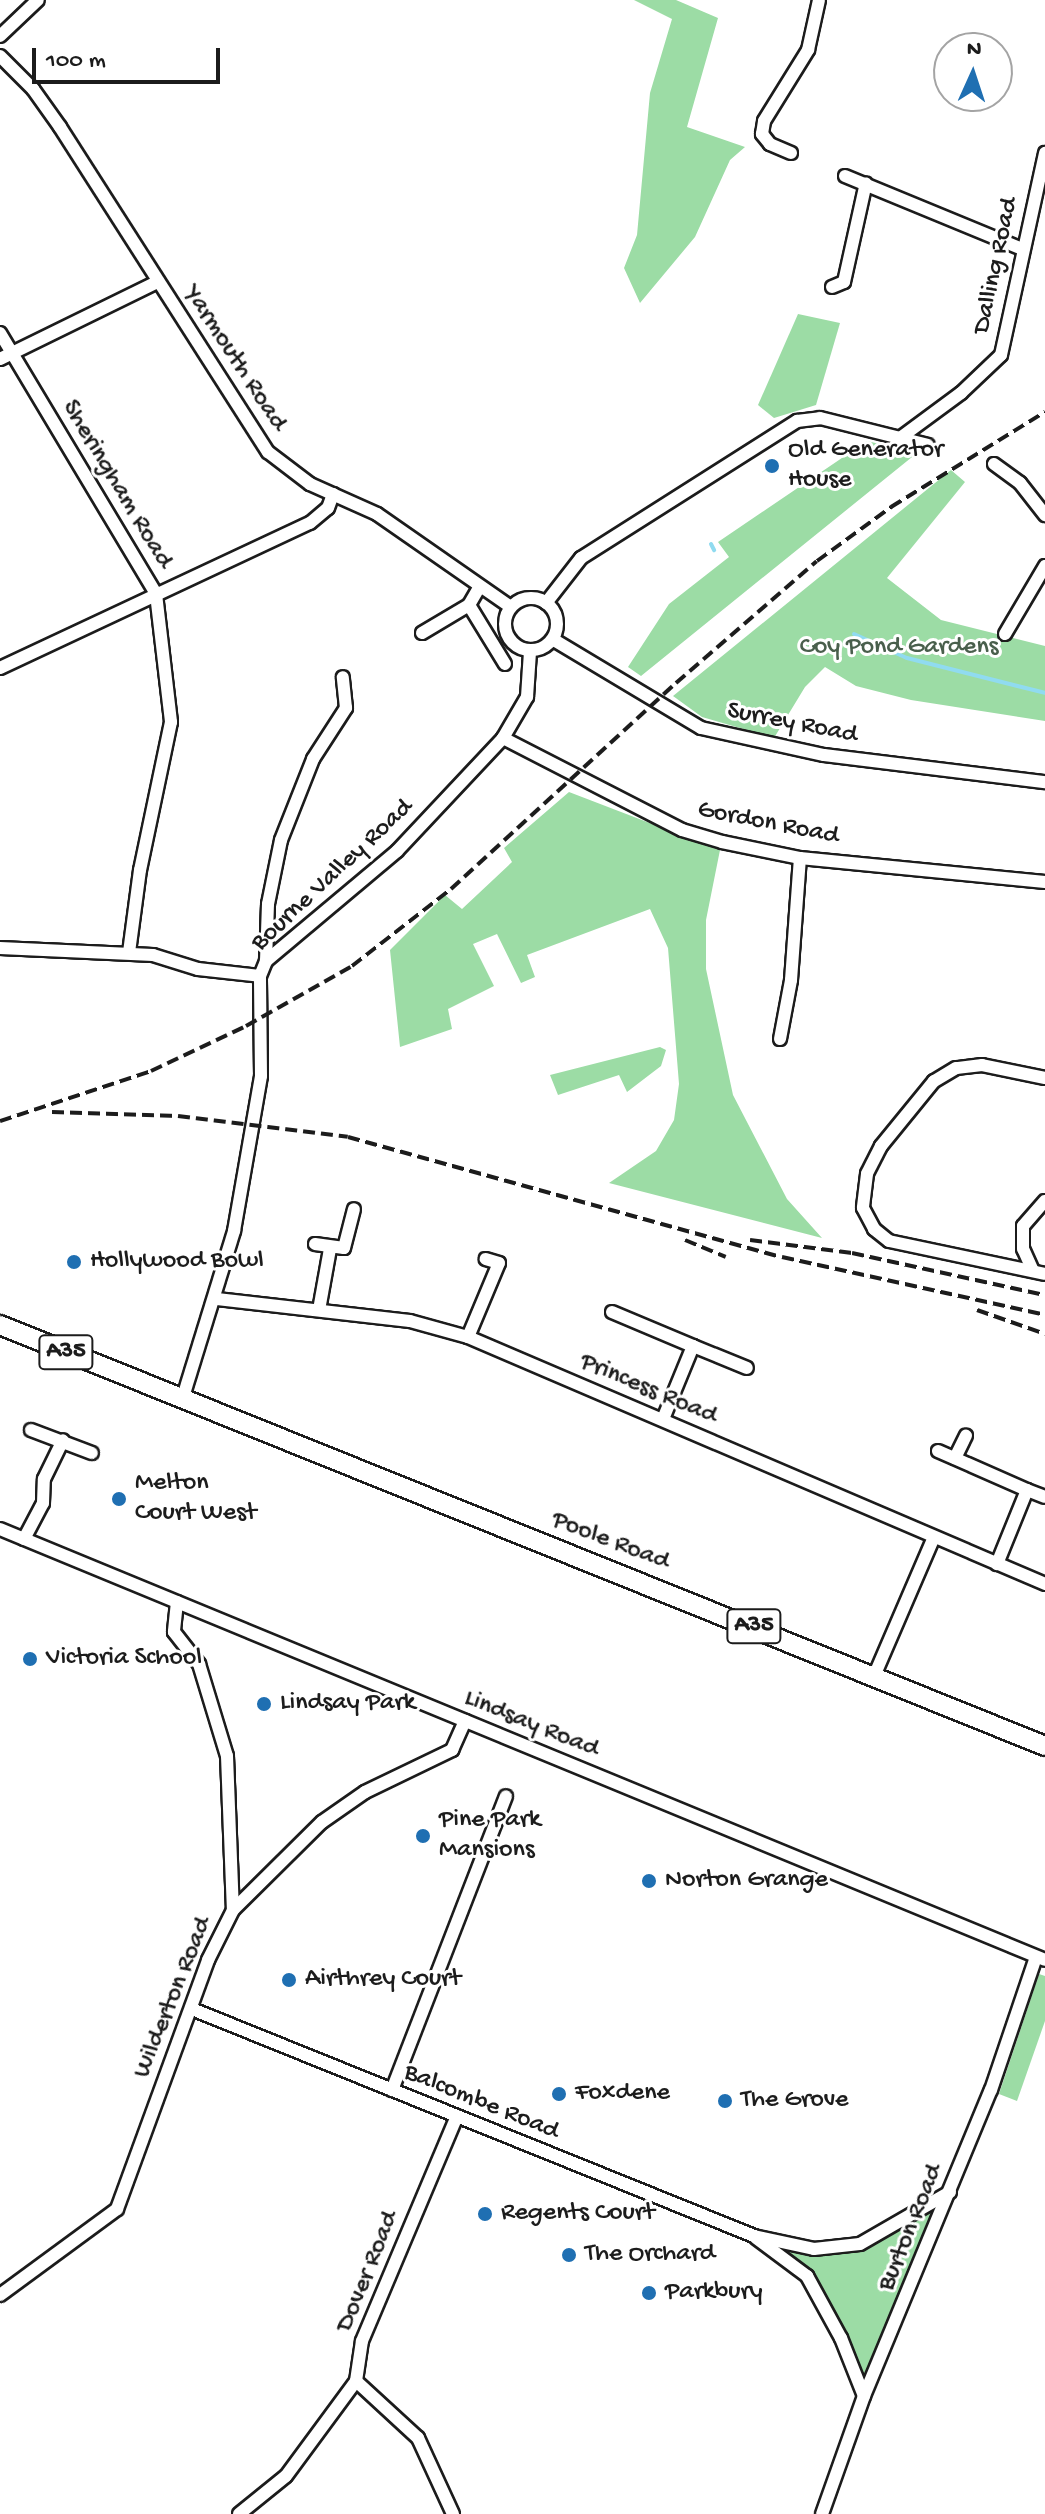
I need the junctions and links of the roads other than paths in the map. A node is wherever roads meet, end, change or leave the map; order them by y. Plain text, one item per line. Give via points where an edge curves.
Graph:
1 (38, 0) edge
2 (819, 0) edge
3 (0, 36) edge
4 (0, 56) edge
5 (791, 153) dead end
6 (1045, 153) edge
7 (845, 176) dead end
8 (866, 183) junction
9 (1022, 249) junction
10 (157, 282) junction
11 (832, 287) dead end
12 (0, 333) edge
13 (6, 357) edge
14 (900, 438) junction
15 (928, 445) dead end
16 (994, 464) dead end
17 (333, 494) junction
18 (1045, 515) edge
19 (1045, 566) edge
20 (479, 588) junction
21 (156, 594) junction
22 (546, 603) junction
23 (469, 605) junction
24 (508, 605) junction
25 (422, 633) dead end
26 (1005, 634) dead end
27 (554, 640) junction
28 (530, 652) junction
29 (505, 664) dead end
30 (0, 668) edge
31 (343, 677) dead end
32 (503, 738) junction
33 (1045, 782) edge
34 (800, 858) junction
35 (1045, 882) edge
36 (0, 948) edge
37 (129, 952) junction
38 (266, 961) junction
39 (260, 976) junction
40 (780, 1039) dead end
41 (1045, 1078) edge
42 (1045, 1201) edge
43 (354, 1209) dead end
44 (315, 1244) dead end
45 (330, 1249) junction
46 (486, 1259) dead end
47 (499, 1263) junction
48 (513, 1269) dead end
49 (1039, 1272) edge
50 (217, 1299) junction
51 (319, 1310) junction
52 (612, 1312) dead end
53 (0, 1325) edge
54 (468, 1337) junction
55 (693, 1346) junction
56 (747, 1368) dead end
57 (179, 1396) junction
58 (663, 1419) junction
59 (31, 1430) dead end
60 (966, 1435) dead end
61 (63, 1440) junction
62 (938, 1451) dead end
63 (92, 1453) dead end
64 (955, 1458) junction
65 (1027, 1490) junction
66 (1045, 1497) edge
67 (0, 1529) edge
68 (934, 1537) junction
69 (24, 1539) junction
70 (997, 1564) junction
71 (1045, 1584) edge
72 (177, 1602) junction
73 (875, 1674) junction
74 (465, 1721) junction
75 (1045, 1746) edge
76 (506, 1796) dead end
77 (233, 1910) junction
78 (1040, 1958) edge
79 (192, 2009) junction
80 (392, 2090) junction
81 (457, 2116) junction
82 (950, 2192) junction
83 (754, 2236) junction
84 (0, 2295) edge
85 (356, 2381) junction
86 (864, 2396) junction
87 (239, 2514) edge
88 (453, 2514) edge
89 (822, 2514) edge

1 - 3 street
2 - 5 street via 808,50 764,121 762,134 770,144
4 - 10 street, Yarmouth Road via 60,127
6 - 9 street, Dalling Road
7 - 8 street
8 - 9 street
8 - 11 street via 844,282
9 - 14 street, Dalling Road via 1001,355
10 - 13 street
10 - 17 street, Yarmouth Road via 250,432 282,465
12 - 13 street, Sheringham Road
13 - 21 street, Sheringham Road
14 - 15 street
14 - 22 street via 808,418 664,501 581,558
16 - 18 street via 1020,483
17 - 20 street, Yarmouth Road via 377,514
17 - 21 street via 319,518
19 - 26 street
20 - 23 street
20 - 24 street, Yarmouth Road
21 - 30 street
21 - 37 street, Sheringham Road via 171,722
22 - 24 street via 526,597
22 - 27 street via 555,619
23 - 25 street
23 - 29 street
24 - 28 street via 505,625 519,648
27 - 28 street via 541,652
27 - 33 street, Surrey Road via 701,728 824,755
28 - 32 street, Bourne Valley Road via 527,697
31 - 38 street via 346,708 313,759 281,840 268,904
32 - 34 street, Gordon Road via 682,830
32 - 38 street, Bourne Valley Road via 397,851
34 - 35 street, Gordon Road
34 - 40 street via 791,980
36 - 37 street
37 - 39 street via 212,972
38 - 39 street, Bourne Valley Road
39 - 50 street, Bourne Valley Road via 261,1076
41 - 49 street via 982,1065 956,1068 934,1081 881,1146 867,1174 863,1208 874,1229 889,1241
42 - 49 street via 1023,1226 1023,1249
43 - 45 street via 344,1248
44 - 45 street
45 - 51 street
46 - 47 street
47 - 48 street
47 - 54 street
50 - 51 street, Princess Road
50 - 57 street, Bourne Valley Road
51 - 54 street, Princess Road via 410,1321
52 - 55 street
53 - 57 highway, Poole Road / A35
54 - 58 street, Princess Road
55 - 56 street
55 - 58 street
57 - 73 highway, Poole Road / A35
58 - 68 street, Princess Road
59 - 61 street
60 - 64 street
61 - 63 street
61 - 69 street via 44,1479 43,1503
62 - 64 street
64 - 65 street
65 - 66 street
65 - 70 street
67 - 69 street, Lindsay Road
68 - 70 street, Princess Road
68 - 73 street
69 - 72 street, Lindsay Road
70 - 71 street, Princess Road
72 - 74 street, Lindsay Road
72 - 77 street via 174,1632 199,1664 227,1756
73 - 75 highway, Poole Road / A35
74 - 77 street, Wilderton Road via 452,1750 365,1792 322,1822
74 - 78 street, Lindsay Road
76 - 80 street
77 - 79 street, Wilderton Road
78 - 82 street, Burton Road
79 - 80 street, Balcombe Road
79 - 84 street, Wilderton Road via 117,2209
80 - 81 street, Balcombe Road
81 - 83 street, Balcombe Road
81 - 85 street, Dover Road via 362,2341
82 - 83 street, Balcombe Road via 860,2244 814,2249
82 - 86 street, Burton Road
83 - 86 street, Balcombe Road via 807,2276 841,2338
85 - 87 street via 286,2476
85 - 88 street via 418,2438
86 - 89 street, Burton Road

